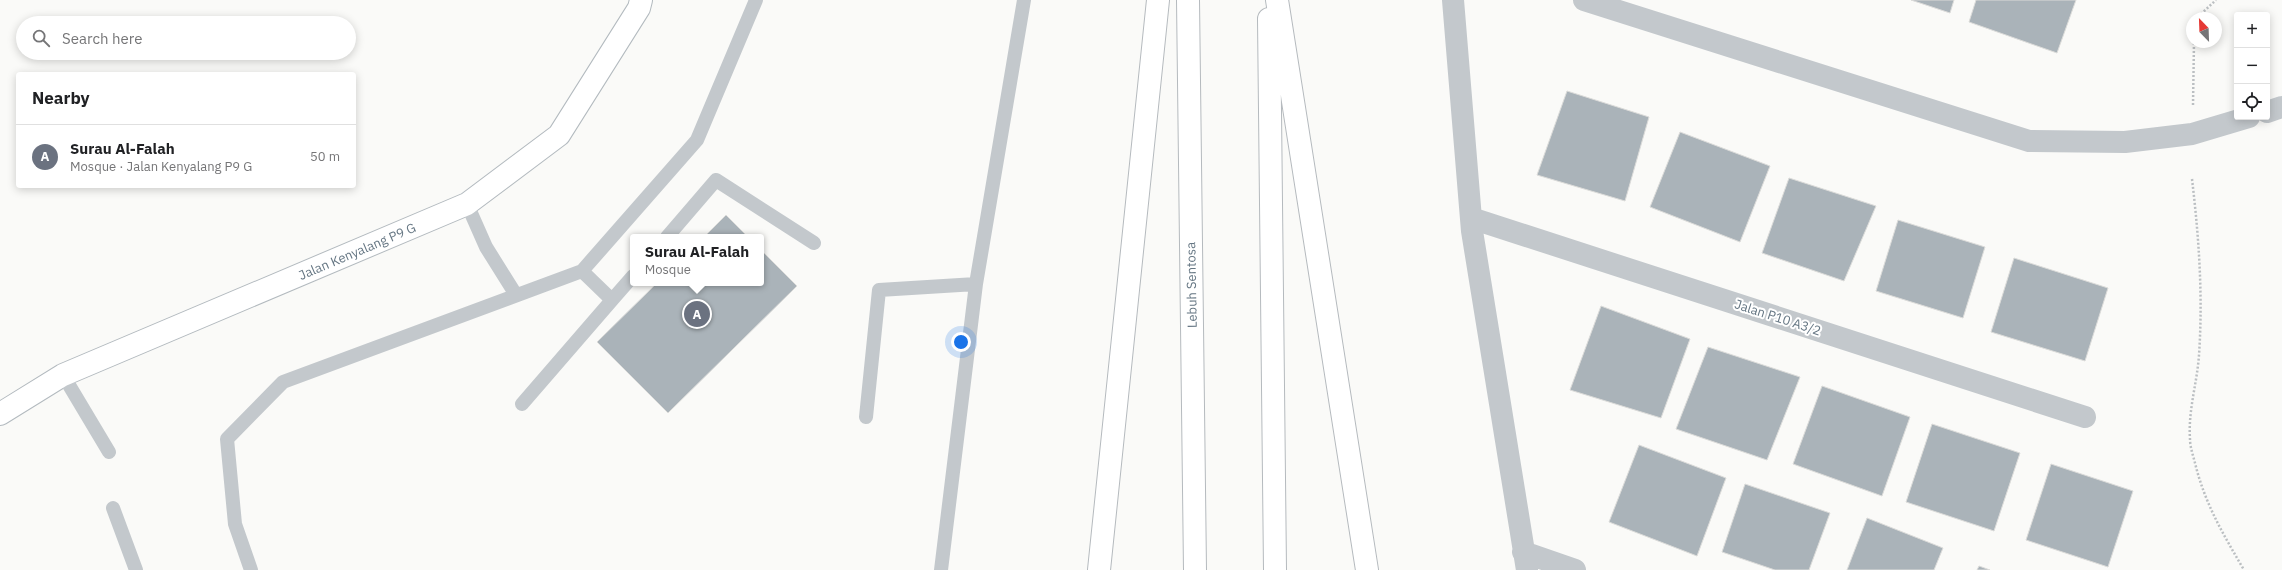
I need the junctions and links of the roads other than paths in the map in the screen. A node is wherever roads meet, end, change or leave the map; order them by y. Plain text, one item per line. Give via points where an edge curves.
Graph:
1 (641, 0) edge
2 (756, 0) edge
3 (1024, 0) edge
4 (1158, 0) edge
5 (1188, 0) edge
6 (1269, 0) edge
7 (1277, 0) edge
8 (1453, 0) edge
9 (1584, 0) edge
10 (2282, 107) edge
11 (2270, 111) edge
12 (2239, 120) edge
13 (467, 204) junction
14 (1471, 218) junction
15 (670, 234) edge
16 (814, 244) dead end
17 (582, 272) junction
18 (630, 279) edge
19 (976, 284) junction
20 (516, 295) junction
21 (612, 300) junction
22 (63, 376) junction
23 (522, 404) dead end
24 (0, 414) edge
25 (866, 417) dead end
26 (2085, 417) dead end
27 (109, 452) dead end
28 (113, 508) dead end
29 (1525, 561) edge
30 (136, 570) edge
31 (251, 570) edge
32 (942, 570) edge
33 (1099, 570) edge
34 (1195, 570) edge
35 (1275, 570) edge
36 (1367, 570) edge
37 (1575, 570) edge

1 - 13 main road, Jalan Kenyalang P9 G via 639,8 559,135
2 - 17 lane via 697,140
3 - 19 lane
4 - 33 main road
5 - 34 main road, Lebuh Sentosa
6 - 35 main road
7 - 36 main road
8 - 14 street
9 - 12 street via 2029,141 2125,142 2192,134
10 - 11 street
13 - 20 lane via 486,247
13 - 22 main road, Jalan Kenyalang P9 G
14 - 26 street, Jalan P10 A3/2
14 - 29 street
15 - 16 lane via 716,180
17 - 20 lane
17 - 21 lane
18 - 21 lane
19 - 25 lane via 880,290
19 - 32 lane
20 - 31 lane via 283,382 227,439 235,524
21 - 23 lane
22 - 24 main road, Jalan Kenyalang P9 G
22 - 27 lane
28 - 30 lane
29 - 37 street

